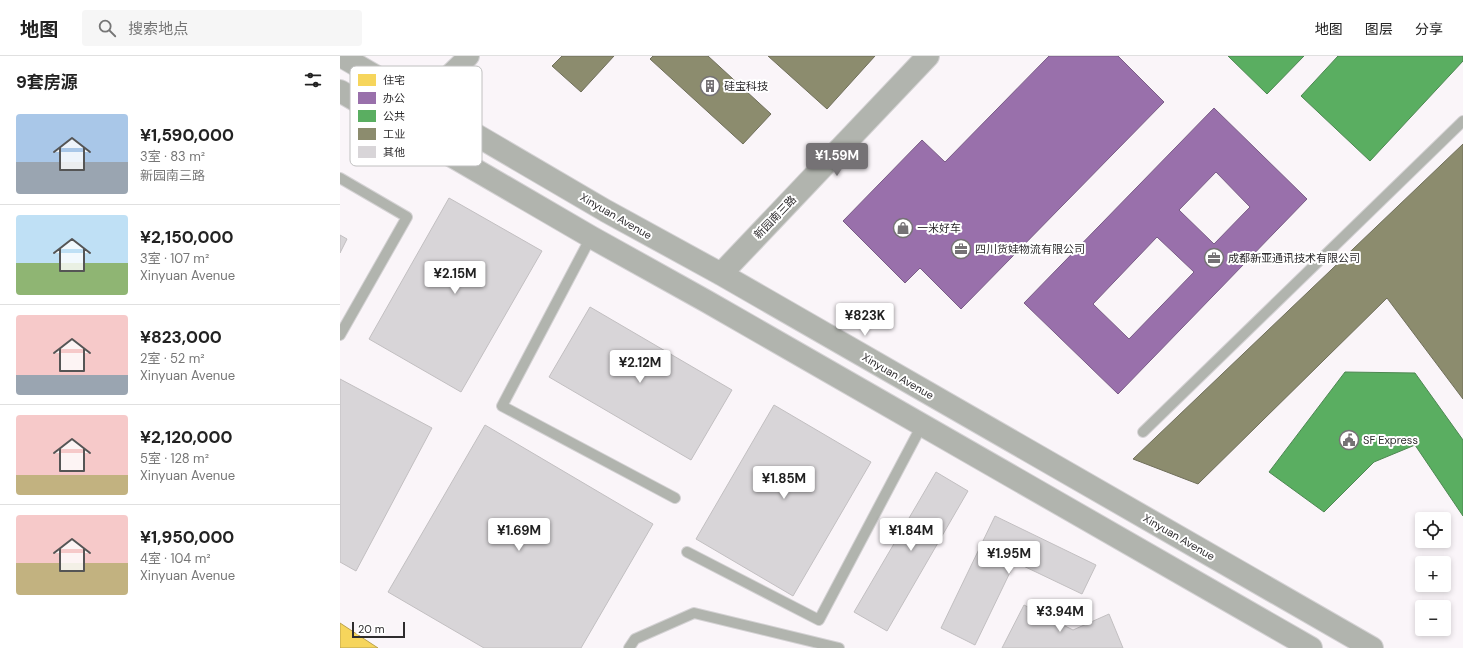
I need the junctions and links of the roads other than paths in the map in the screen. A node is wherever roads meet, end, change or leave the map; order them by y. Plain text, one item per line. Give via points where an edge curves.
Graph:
1 (341, 56) edge
2 (469, 56) edge
3 (928, 56) edge
4 (358, 66) edge
5 (459, 66) edge
6 (340, 91) edge
7 (350, 97) edge
8 (1463, 121) edge
9 (482, 138) edge
10 (469, 166) edge
11 (340, 178) edge
12 (591, 237) junction
13 (721, 274) junction
14 (340, 335) edge
15 (922, 425) junction
16 (1143, 432) dead end
17 (675, 498) dead end
18 (687, 552) dead end
19 (629, 648) edge
20 (839, 648) edge
21 (1310, 648) edge
22 (1372, 648) edge

1 - 4 street, Xinyuan Avenue
2 - 5 street
3 - 13 street, 新园南三路
6 - 7 street
8 - 16 lane
9 - 13 street, Xinyuan Avenue via 606,211
10 - 12 street
11 - 14 lane via 407,217
12 - 15 street
12 - 17 lane via 502,406
13 - 22 street, Xinyuan Avenue
15 - 18 lane via 819,620
15 - 21 street
19 - 20 lane via 635,639 694,613

